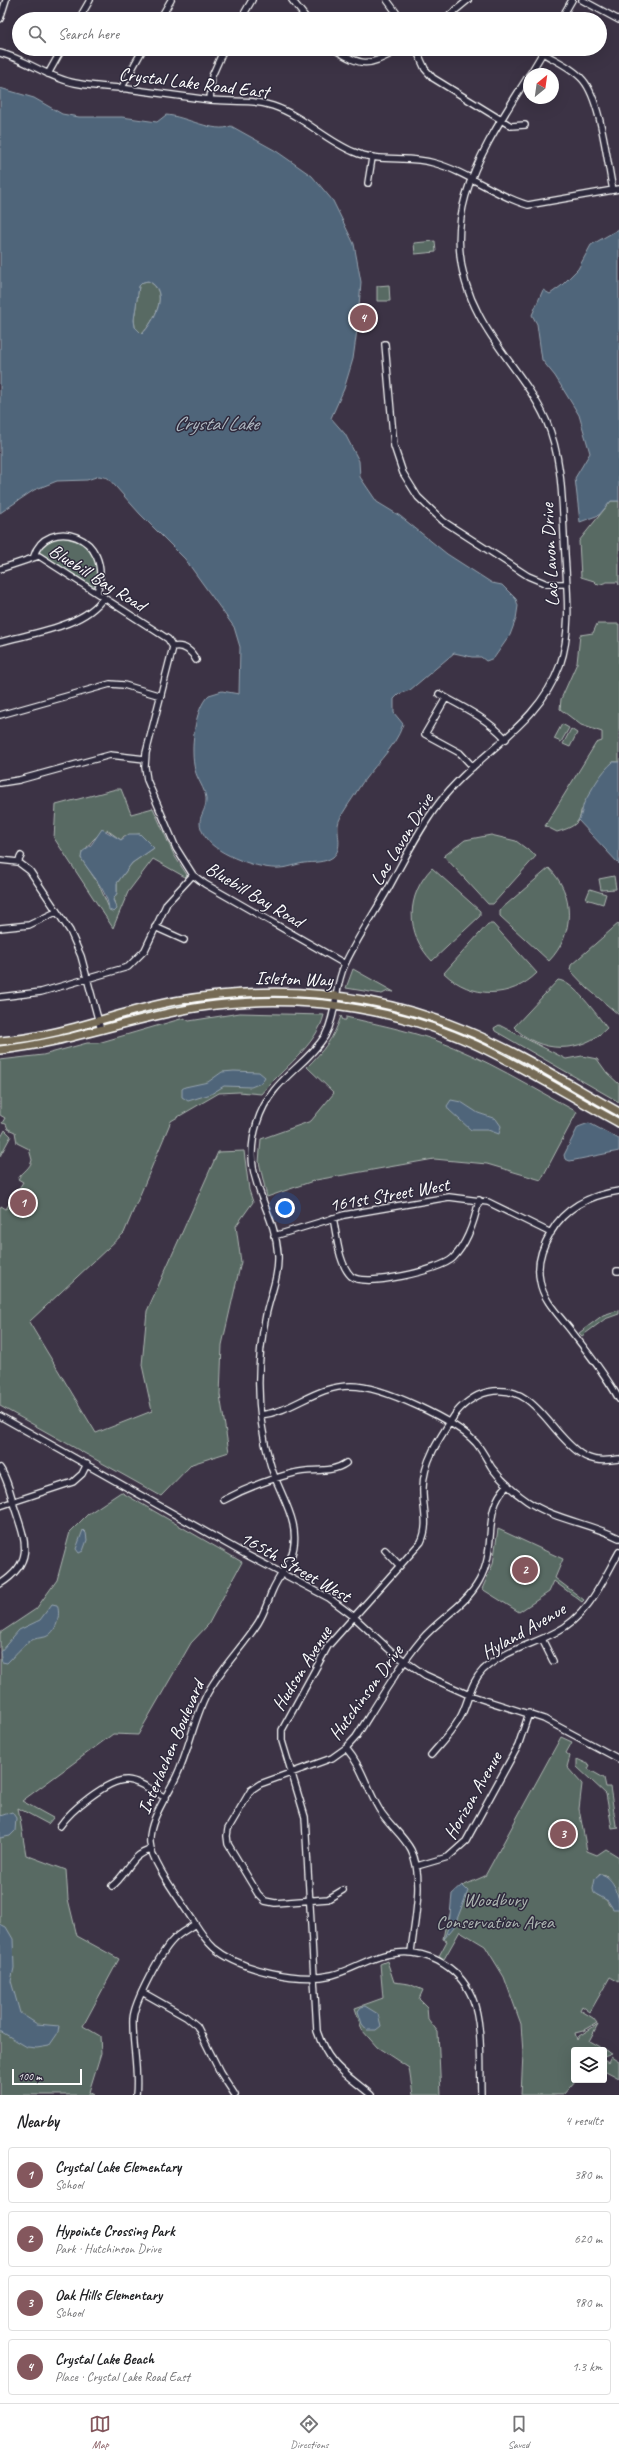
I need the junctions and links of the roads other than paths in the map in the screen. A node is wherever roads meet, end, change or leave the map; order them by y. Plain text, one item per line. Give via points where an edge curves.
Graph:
1 (6, 0) edge
2 (90, 0) edge
3 (171, 0) edge
4 (252, 0) edge
5 (292, 0) edge
6 (387, 0) edge
7 (468, 0) edge
8 (572, 0) edge
9 (582, 0) edge
10 (83, 12) edge
11 (164, 12) edge
12 (245, 12) edge
13 (301, 12) edge
14 (396, 12) edge
15 (453, 12) edge
16 (565, 12) edge
17 (604, 12) edge
18 (607, 14) edge
19 (0, 19) edge
20 (619, 20) edge
21 (0, 53) edge
22 (58, 56) edge
23 (139, 56) edge
24 (221, 56) edge
25 (345, 56) edge
26 (386, 56) edge
27 (419, 56) edge
28 (541, 56) edge
29 (551, 56) edge
30 (533, 68) edge
31 (48, 74) junction
32 (523, 84) edge
33 (121, 88) junction
34 (210, 100) junction
35 (500, 120) junction
36 (525, 125) dead end
37 (372, 158) junction
38 (470, 177) junction
39 (368, 183) dead end
40 (616, 189) edge
41 (385, 344) dead end
42 (34, 556) junction
43 (0, 569) edge
44 (567, 584) junction
45 (97, 593) junction
46 (104, 597) junction
47 (0, 642) edge
48 (173, 647) junction
49 (196, 660) dead end
50 (439, 694) dead end
51 (161, 696) junction
52 (446, 698) junction
53 (0, 715) edge
54 (506, 739) junction
55 (145, 759) junction
56 (473, 767) junction
57 (0, 783) edge
58 (21, 856) dead end
59 (0, 860) edge
60 (18, 862) junction
61 (193, 874) junction
62 (56, 912) junction
63 (154, 927) junction
64 (0, 928) edge
65 (184, 940) dead end
66 (345, 964) junction
67 (87, 980) junction
68 (0, 997) edge
69 (336, 1000) junction
70 (98, 1021) junction
71 (101, 1030) junction
72 (0, 1041) edge
73 (0, 1050) edge
74 (619, 1112) edge
75 (619, 1123) edge
76 (619, 1191) edge
77 (479, 1200) junction
78 (333, 1218) junction
79 (551, 1233) junction
80 (274, 1236) junction
81 (619, 1399) edge
82 (261, 1415) junction
83 (0, 1416) edge
84 (449, 1424) junction
85 (619, 1459) edge
86 (346, 1463) dead end
87 (87, 1464) junction
88 (0, 1468) edge
89 (274, 1478) junction
90 (508, 1485) junction
91 (224, 1500) dead end
92 (13, 1502) junction
93 (0, 1506) edge
94 (619, 1538) edge
95 (385, 1550) dead end
96 (619, 1552) edge
97 (400, 1566) junction
98 (282, 1572) junction
99 (0, 1584) edge
100 (353, 1616) junction
101 (542, 1639) junction
102 (553, 1661) dead end
103 (405, 1662) junction
104 (469, 1695) junction
105 (529, 1713) junction
106 (346, 1748) junction
107 (431, 1755) dead end
108 (619, 1759) edge
109 (293, 1772) junction
110 (166, 1798) junction
111 (60, 1826) dead end
112 (151, 1850) junction
113 (417, 1866) junction
114 (112, 1886) dead end
115 (344, 1890) dead end
116 (309, 1901) junction
117 (195, 1924) junction
118 (411, 1952) junction
119 (313, 1978) junction
120 (142, 1992) junction
121 (136, 2095) edge
122 (235, 2095) edge
123 (371, 2095) edge
124 (481, 2095) edge

1 - 19 street
2 - 10 street
3 - 11 street
4 - 12 street
5 - 13 street
6 - 14 street
7 - 15 street
8 - 16 street
9 - 17 street
18 - 20 street
21 - 31 street, Crystal Lake Road East
22 - 31 street
23 - 33 street
24 - 34 street via 212,76
25 - 26 street via 363,64
27 - 35 street via 433,78
28 - 30 street, Lac Lavon Drive
29 - 40 street via 575,72 591,91
31 - 33 street, Crystal Lake Road East via 75,83
32 - 35 street, Lac Lavon Drive
33 - 34 street, Crystal Lake Road East
34 - 37 street, Crystal Lake Road East via 247,101 273,106 300,119 338,145
35 - 36 street via 511,126
35 - 38 street, Lac Lavon Drive
37 - 38 street, Crystal Lake Road East via 433,162
37 - 39 street
38 - 40 street, Crystal Lake Road East via 517,202 528,205
38 - 44 street, Lac Lavon Drive via 460,225 460,251 464,275 481,320 534,398 551,434 560,472
41 - 44 street via 394,446 403,473 418,497 443,521 528,576 546,584
42 - 43 street, Bluebill Bay Road via 25,562
42 - 45 street, Bluebill Bay Road via 41,557
42 - 45 street via 41,543 53,536 71,536 86,542 95,551 100,564
44 - 54 street, Lac Lavon Drive via 567,629 559,668 541,702
45 - 46 street, Bluebill Bay Road
46 - 47 street via 95,608 80,619
46 - 48 street, Bluebill Bay Road via 164,635
48 - 49 street via 183,647 193,654
48 - 51 street, Bluebill Bay Road
50 - 52 street
51 - 53 street via 124,685 110,684
51 - 55 street, Bluebill Bay Road
52 - 54 street via 485,720
52 - 56 street via 426,734 460,753
54 - 56 street, Lac Lavon Drive
55 - 57 street via 110,755
55 - 61 street, Bluebill Bay Road via 149,785 179,854
56 - 66 street, Lac Lavon Drive via 451,788 430,815
58 - 60 street
59 - 60 street
60 - 62 street via 30,871
61 - 63 street via 167,903
61 - 66 street, Bluebill Bay Road
62 - 64 street via 29,925
62 - 67 street via 77,946
63 - 65 street
63 - 67 street via 145,950 132,964 123,970
66 - 69 street, Lac Lavon Drive
67 - 68 street via 41,992
67 - 70 street
69 - 70 main road, Isleton Way via 274,991 230,993 164,1004
69 - 71 main road, Isleton Way via 208,1006
69 - 74 main road, Isleton Way via 397,1007 450,1024 488,1040
69 - 75 main road, Isleton Way via 442,1031 500,1057
69 - 80 street, Interlachen Boulevard via 322,1041 275,1088 258,1120 252,1144 253,1169 257,1189
70 - 71 street
70 - 72 main road, Isleton Way via 47,1035
71 - 73 main road, Isleton Way via 42,1045
76 - 79 street via 580,1203 566,1214
77 - 78 street, 161st Street West via 436,1198
77 - 78 street via 468,1235 449,1262 431,1270 370,1281 357,1279 347,1271
77 - 79 street, 161st Street West via 504,1208
78 - 80 street, 161st Street West
79 - 81 street via 539,1264 543,1292
80 - 82 street, Interlachen Boulevard via 278,1268 266,1311 261,1347
82 - 84 street via 282,1412 303,1398 323,1390 351,1386 388,1392
82 - 89 street, Interlachen Boulevard via 265,1445
83 - 87 street, 165th Street West
84 - 85 street, Hudson Avenue via 459,1409 481,1394 498,1390 514,1392 532,1402 581,1454 601,1460
84 - 90 street via 474,1442
84 - 97 street, Hudson Avenue via 425,1470 424,1538
86 - 89 street via 332,1470 303,1471
87 - 92 street via 82,1474 73,1482
87 - 98 street, 165th Street West
88 - 92 street
89 - 91 street
89 - 98 street, Interlachen Boulevard via 291,1512 294,1526 294,1548
90 - 94 street via 525,1500 545,1512
90 - 103 street, Hutchinson Drive via 498,1495 491,1512 490,1549 478,1583 464,1602 424,1636
92 - 93 street
92 - 99 street via 25,1540 25,1552 17,1570
95 - 97 street
96 - 101 street, Hyland Avenue via 595,1596 583,1611 562,1629
97 - 100 street, Hudson Avenue
98 - 100 street, 165th Street West
98 - 110 street, Interlachen Boulevard via 259,1621 216,1678 205,1697 185,1755
100 - 103 street, 165th Street West
100 - 109 street, Hudson Avenue via 321,1656 282,1730 282,1741
101 - 102 street
101 - 104 street, Hyland Avenue via 492,1663 476,1679
103 - 104 street, 165th Street West via 437,1682
103 - 106 street, Hutchinson Drive
104 - 105 street, 165th Street West
104 - 107 street, Hyland Avenue via 455,1726
105 - 108 street, 165th Street West via 554,1723
105 - 113 street, Horizon Avenue via 518,1746 466,1841 448,1857
106 - 109 street, Hutchinson Drive via 332,1758
106 - 113 street via 362,1770 380,1810 405,1842
109 - 116 street, Hudson Avenue via 305,1817
109 - 116 street, Hutchinson Drive via 251,1790 227,1836 228,1844 261,1898 275,1903
110 - 111 street via 133,1781 118,1781 70,1813
110 - 112 street, Interlachen Boulevard via 151,1829
112 - 114 street via 134,1858 123,1877
112 - 117 street
113 - 118 street via 418,1883
115 - 116 street via 328,1899
116 - 119 street, Hudson Avenue
117 - 119 street via 212,1945 234,1961 290,1976
117 - 120 street via 168,1945
118 - 119 street via 387,1954 337,1974
118 - 124 street via 448,1966 471,1995 478,2022
119 - 123 street, Hudson Avenue via 315,2017 322,2045 332,2063
120 - 121 street via 133,2019 138,2074
120 - 122 street via 197,2026

